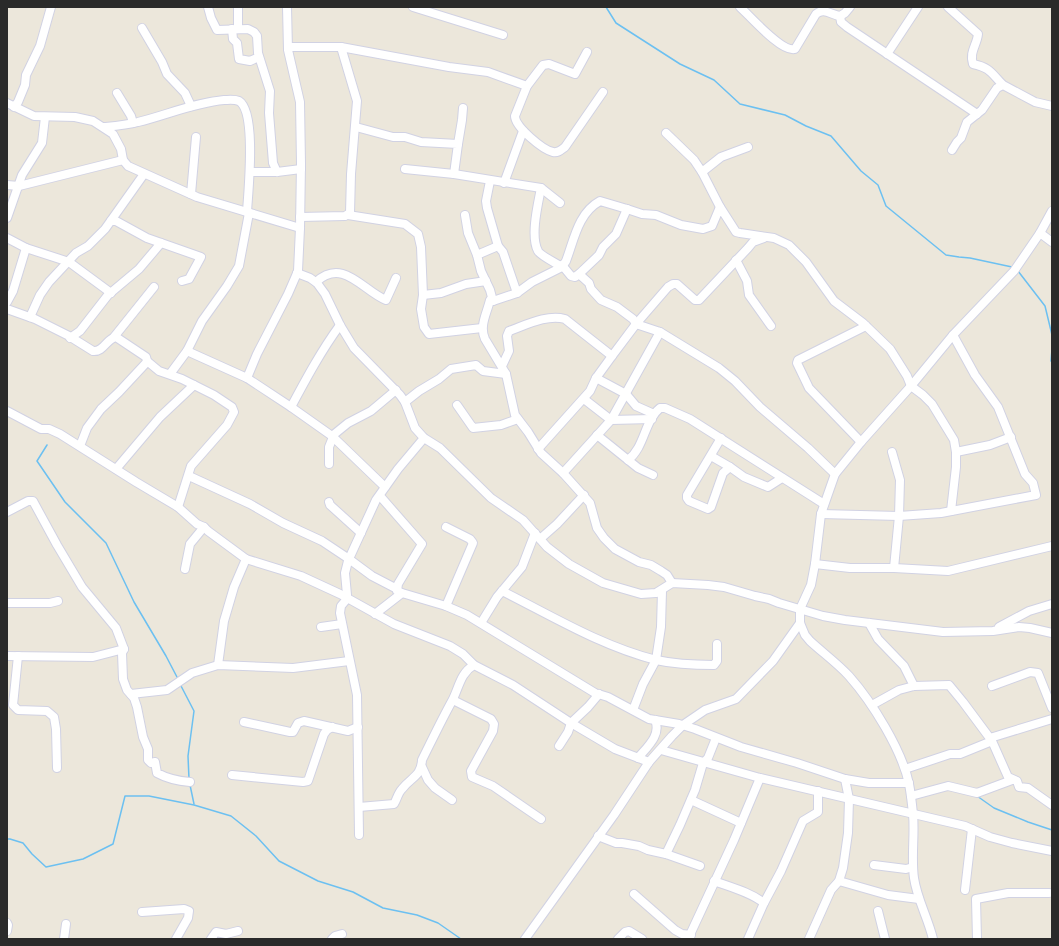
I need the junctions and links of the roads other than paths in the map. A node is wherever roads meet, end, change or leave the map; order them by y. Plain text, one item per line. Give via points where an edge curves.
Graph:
1 (51, 7) edge
2 (208, 7) edge
3 (238, 7) edge
4 (287, 7) edge
5 (413, 7) edge
6 (740, 7) edge
7 (850, 7) edge
8 (918, 7) edge
9 (948, 7) edge
10 (822, 9) edge
11 (840, 16) junction
12 (142, 28) dead end
13 (235, 29) junction
14 (503, 35) dead end
15 (288, 47) junction
16 (340, 47) junction
17 (587, 52) dead end
18 (887, 54) junction
19 (259, 57) junction
20 (1003, 85) junction
21 (527, 86) junction
22 (603, 92) dead end
23 (117, 93) dead end
24 (10, 105) edge
25 (191, 106) junction
26 (1052, 106) edge
27 (463, 108) dead end
28 (977, 114) junction
29 (45, 117) junction
30 (133, 123) junction
31 (104, 127) junction
32 (356, 127) junction
33 (523, 131) junction
34 (666, 133) dead end
35 (196, 137) dead end
36 (458, 144) junction
37 (748, 147) dead end
38 (952, 150) dead end
39 (123, 160) junction
40 (405, 168) dead end
41 (301, 169) junction
42 (250, 172) junction
43 (277, 172) junction
44 (702, 172) junction
45 (144, 174) junction
46 (454, 174) junction
47 (490, 181) junction
48 (504, 183) junction
49 (7, 185) edge
50 (19, 186) junction
51 (540, 188) junction
52 (191, 194) junction
53 (560, 203) dead end
54 (720, 207) junction
55 (627, 209) junction
56 (1052, 211) edge
57 (248, 213) junction
58 (348, 215) junction
59 (465, 215) dead end
60 (300, 217) junction
61 (7, 218) edge
62 (111, 221) junction
63 (300, 228) junction
64 (1040, 232) junction
65 (765, 237) junction
66 (7, 238) edge
67 (1052, 242) edge
68 (161, 243) junction
69 (498, 246) junction
70 (26, 248) junction
71 (478, 255) junction
72 (736, 260) junction
73 (69, 262) junction
74 (562, 266) junction
75 (297, 273) junction
76 (579, 274) junction
77 (396, 278) dead end
78 (182, 281) dead end
79 (486, 281) junction
80 (316, 282) junction
81 (154, 287) dead end
82 (111, 293) junction
83 (517, 293) junction
84 (423, 295) junction
85 (493, 301) junction
86 (7, 302) edge
87 (7, 309) edge
88 (30, 317) junction
89 (636, 324) junction
90 (340, 325) junction
91 (771, 326) dead end
92 (866, 326) junction
93 (482, 328) junction
94 (660, 332) junction
95 (953, 335) junction
96 (114, 337) junction
97 (70, 338) junction
98 (187, 351) junction
99 (612, 356) junction
100 (147, 361) junction
101 (502, 366) junction
102 (170, 374) junction
103 (506, 374) junction
104 (247, 378) junction
105 (596, 378) junction
106 (194, 385) junction
107 (911, 386) junction
108 (396, 390) junction
109 (626, 394) junction
110 (584, 399) junction
111 (405, 402) junction
112 (457, 405) dead end
113 (291, 407) junction
114 (7, 411) edge
115 (653, 416) junction
116 (518, 419) junction
117 (610, 420) junction
118 (597, 435) junction
119 (332, 436) junction
120 (1011, 437) junction
121 (424, 438) junction
122 (721, 438) junction
123 (861, 442) junction
124 (80, 446) junction
125 (538, 449) junction
126 (892, 452) dead end
127 (956, 452) junction
128 (711, 456) junction
129 (628, 460) junction
130 (328, 464) dead end
131 (730, 467) junction
132 (116, 469) junction
133 (563, 473) junction
134 (835, 474) junction
135 (653, 475) dead end
136 (189, 476) junction
137 (782, 478) junction
138 (385, 487) junction
139 (584, 495) junction
140 (380, 496) junction
141 (329, 502) dead end
142 (824, 504) junction
143 (178, 507) junction
144 (951, 511) junction
145 (7, 512) edge
146 (821, 514) junction
147 (899, 516) junction
148 (204, 527) junction
149 (446, 527) dead end
150 (361, 533) junction
151 (537, 536) junction
152 (1052, 546) edge
153 (246, 559) junction
154 (349, 559) junction
155 (815, 564) junction
156 (894, 568) junction
157 (185, 569) dead end
158 (672, 583) junction
159 (399, 591) junction
160 (502, 591) junction
161 (662, 591) junction
162 (347, 598) junction
163 (58, 601) dead end
164 (7, 603) edge
165 (1052, 604) edge
166 (446, 606) junction
167 (800, 609) junction
168 (375, 614) junction
169 (481, 623) junction
170 (800, 623) junction
171 (869, 623) junction
172 (342, 624) junction
173 (322, 627) dead end
174 (993, 630) junction
175 (1052, 633) edge
176 (717, 644) dead end
177 (124, 649) junction
178 (7, 656) edge
179 (18, 656) junction
180 (656, 660) junction
181 (349, 661) junction
182 (474, 664) junction
183 (218, 665) junction
184 (914, 686) junction
185 (992, 686) dead end
186 (130, 694) junction
187 (598, 694) junction
188 (453, 700) junction
189 (872, 705) junction
190 (1052, 708) edge
191 (633, 710) junction
192 (1052, 719) edge
193 (655, 720) junction
194 (244, 722) dead end
195 (571, 723) junction
196 (683, 725) junction
197 (332, 727) junction
198 (358, 727) junction
199 (716, 738) junction
200 (991, 740) junction
201 (559, 746) dead end
202 (661, 750) junction
203 (638, 758) junction
204 (649, 762) junction
205 (704, 763) junction
206 (422, 767) junction
207 (57, 768) dead end
208 (905, 769) junction
209 (232, 775) dead end
210 (760, 778) junction
211 (845, 779) junction
212 (1012, 780) junction
213 (190, 782) dead end
214 (909, 783) junction
215 (818, 791) junction
216 (911, 796) junction
217 (849, 799) junction
218 (452, 800) dead end
219 (691, 800) junction
220 (1052, 805) edge
221 (359, 807) junction
222 (913, 814) junction
223 (541, 819) dead end
224 (741, 824) junction
225 (972, 829) junction
226 (360, 835) dead end
227 (598, 836) junction
228 (1052, 851) edge
229 (666, 854) junction
230 (874, 865) dead end
231 (700, 866) dead end
232 (913, 868) junction
233 (714, 881) junction
234 (839, 881) junction
235 (965, 890) dead end
236 (1049, 893) dead end
237 (634, 894) dead end
238 (919, 899) junction
239 (764, 903) junction
240 (878, 911) dead end
241 (142, 912) dead end
242 (7, 923) edge
243 (66, 924) dead end
244 (7, 931) edge
245 (238, 931) dead end
246 (342, 934) dead end
247 (690, 937) edge
248 (64, 939) edge
249 (176, 939) edge
250 (211, 939) edge
251 (332, 939) edge
252 (525, 939) edge
253 (618, 939) edge
254 (642, 939) edge
255 (748, 939) edge
256 (809, 939) edge
257 (885, 939) edge
258 (931, 939) edge
259 (977, 939) edge

1 - 24 street via 40,46 26,75 18,102
2 - 13 street via 216,29
3 - 13 street
4 - 15 street
5 - 14 street
6 - 10 street via 768,34 791,50 795,49 816,14
7 - 11 street
8 - 18 street
9 - 20 street via 978,34 972,52 973,64 990,70
10 - 11 street
11 - 18 street via 841,22
12 - 25 street via 167,74 184,93
13 - 19 street via 248,29 254,32 257,36
13 - 19 street via 233,40 237,43 238,59 250,61
15 - 16 street
15 - 41 street via 300,102
16 - 21 street via 488,72
16 - 32 street via 357,101
17 - 21 street via 575,74 545,64
18 - 28 street
19 - 43 street via 270,91 273,163
20 - 26 street via 1035,102
20 - 28 street via 997,88
21 - 33 street via 515,118
22 - 33 street via 565,147 559,151 552,152
23 - 30 street
24 - 29 street via 34,116
25 - 30 street
25 - 42 street via 232,100 241,103 247,116
27 - 36 street
28 - 38 street via 967,122 961,138
29 - 31 street via 85,118
29 - 50 street via 42,142 22,175
30 - 31 street
31 - 39 street via 117,140
32 - 36 street via 421,142
32 - 58 street via 353,137 351,210
33 - 48 street
34 - 44 street via 694,160
35 - 52 street
36 - 46 street
37 - 44 street via 721,157
39 - 45 street via 128,166
39 - 50 street
40 - 46 street
41 - 43 street
41 - 60 street
42 - 43 street
42 - 57 street
44 - 54 street
45 - 52 street
45 - 62 street
46 - 47 street
47 - 48 street
47 - 69 street via 486,201
48 - 51 street
49 - 50 street
50 - 61 street
51 - 53 street
51 - 74 street via 534,224 536,246 539,252
52 - 57 street
54 - 55 street via 712,226 703,229
54 - 65 street via 736,232
55 - 74 street via 600,201 596,203 582,217
55 - 76 street via 616,234
56 - 64 street
57 - 63 street
57 - 98 street via 239,266 202,321
58 - 60 street
58 - 84 street via 405,224 418,234
59 - 71 street via 468,233
60 - 63 street
62 - 68 street via 116,221
62 - 73 street via 91,244 76,253
63 - 75 street
64 - 67 street
64 - 95 street via 1016,268
65 - 72 street via 754,242
65 - 92 street via 789,245 806,262 834,301
66 - 70 street
68 - 78 street via 201,257 189,279
68 - 82 street via 136,272
69 - 71 street
69 - 83 street via 503,252
70 - 73 street
70 - 86 street via 13,291
71 - 79 street
72 - 89 street via 699,300 695,300 677,284 668,287
72 - 91 street via 745,276 749,294
73 - 82 street
73 - 88 street via 44,289
74 - 76 street via 571,276 576,277
74 - 83 street
75 - 80 street
75 - 104 street
76 - 89 street via 601,300 617,307 634,319
77 - 80 street via 386,300 343,273 327,274
79 - 84 street
79 - 85 street
80 - 90 street via 325,294
81 - 96 street
82 - 97 street via 80,330
83 - 85 street
84 - 93 street via 421,308 424,327 429,334
85 - 93 street via 490,300
87 - 88 street
88 - 97 street
89 - 94 street
89 - 99 street
90 - 108 street via 359,354
90 - 113 street via 315,362
92 - 107 street via 890,349
92 - 123 street via 798,360 797,363 809,388
93 - 101 street via 485,339
94 - 109 street
94 - 134 street via 719,368
95 - 107 street
95 - 120 street via 975,375 998,407
96 - 97 street via 97,352
96 - 100 street via 134,348 146,357
98 - 102 street
98 - 104 street
99 - 101 street via 565,319 558,317 547,318 509,331 509,351
99 - 105 street
100 - 102 street via 159,371
100 - 124 street via 101,409 87,428
101 - 103 street
102 - 106 street
103 - 111 street via 485,371 473,364 451,369
103 - 116 street
104 - 113 street
105 - 109 street
105 - 110 street
106 - 132 street via 160,416
106 - 136 street via 232,407 234,412 227,425 193,463
107 - 123 street
107 - 127 street via 937,410 954,440
108 - 111 street
108 - 119 street via 371,411 348,423
109 - 115 street via 636,406
109 - 117 street
110 - 117 street
110 - 125 street
111 - 121 street via 415,428
112 - 116 street via 473,428 501,425
113 - 119 street
114 - 124 street via 41,429 49,429 60,434
115 - 117 street
115 - 122 street via 660,408 665,408 690,419
115 - 129 street via 637,450
116 - 125 street
117 - 118 street
118 - 129 street
118 - 133 street
119 - 130 street
119 - 138 street
120 - 127 street via 990,445
120 - 144 street via 1036,495
121 - 138 street
121 - 151 street via 440,448 491,498 518,516
122 - 128 street
122 - 137 street
123 - 134 street
124 - 132 street
125 - 133 street
126 - 147 street via 900,480
127 - 144 street
128 - 131 street
128 - 131 street via 687,495 689,501 708,509 711,507 723,473
129 - 135 street
131 - 137 street via 744,477 768,487
132 - 143 street
133 - 139 street
134 - 142 street
136 - 143 street
136 - 154 street via 322,541
137 - 142 street
138 - 140 street
139 - 151 street via 557,524
139 - 158 street via 592,508 597,528 604,538 616,549 668,575
140 - 150 street
140 - 159 street via 422,544 398,584
141 - 150 street
142 - 146 street
143 - 148 street
144 - 147 street
145 - 177 street via 33,501 82,587 116,628
146 - 147 street
146 - 155 street
147 - 156 street
148 - 153 street
148 - 157 street via 190,544
149 - 166 street via 473,543
150 - 154 street
151 - 160 street via 522,566
151 - 161 street via 569,564 603,583 648,595
152 - 156 street via 948,571
153 - 162 street via 301,576
153 - 183 street via 224,621
154 - 159 street
154 - 162 street via 345,573
155 - 156 street via 850,568
155 - 167 street via 811,585
158 - 161 street
158 - 167 street via 724,587
159 - 166 street
159 - 168 street
160 - 169 street
160 - 180 street via 599,640
161 - 180 street via 661,627
162 - 168 street
162 - 172 street via 340,609
163 - 164 street
165 - 174 street
166 - 169 street
167 - 170 street
167 - 171 street via 823,616
168 - 182 street via 450,646
169 - 187 street
170 - 189 street via 810,642 848,675
170 - 196 street via 773,661 736,699 705,710
171 - 174 street via 942,632
171 - 184 street via 878,639 904,666
172 - 173 street
172 - 181 street
174 - 175 street via 1019,627
176 - 180 street via 717,661 714,665
177 - 179 street via 93,657
177 - 186 street via 122,672
178 - 179 street
179 - 207 street via 13,705 18,710 47,711 54,717
180 - 191 street
181 - 183 street via 293,668
181 - 198 street via 357,694
182 - 188 street via 462,677
182 - 195 street via 513,685
183 - 186 street via 192,673 167,690
184 - 189 street via 899,690
184 - 200 street via 951,686
185 - 190 street via 1030,672 1038,673
186 - 213 street via 135,702 148,749 148,760 154,762 157,773 178,781
187 - 191 street
187 - 195 street via 588,708
188 - 206 street via 422,760
188 - 223 street via 491,719 494,724 493,731 471,771 472,777 493,786
189 - 208 street
191 - 193 street
192 - 200 street
193 - 196 street
193 - 203 street via 656,733
194 - 197 street via 290,732 293,732 298,723 304,721
195 - 201 street
195 - 203 street via 615,749
196 - 199 street
196 - 202 street
197 - 198 street via 348,731
197 - 209 street via 324,734 308,781
198 - 221 street
199 - 205 street
199 - 211 street
200 - 208 street via 960,754 950,754
200 - 212 street via 1008,777
202 - 204 street
202 - 205 street
203 - 204 street
204 - 227 street
205 - 210 street
205 - 219 street
206 - 218 street via 434,788
206 - 221 street via 417,776 401,789 394,804
208 - 214 street
210 - 215 street
210 - 224 street
211 - 214 street via 869,783
211 - 217 street
212 - 216 street via 977,793 948,786
212 - 220 street via 1017,781 1019,787 1028,788
214 - 216 street
215 - 217 street
215 - 239 street via 818,812 803,821
216 - 222 street
217 - 222 street
217 - 234 street via 844,868
219 - 224 street
219 - 229 street
221 - 226 street
222 - 225 street
222 - 232 street
224 - 233 street
225 - 228 street via 990,837
225 - 235 street
227 - 229 street via 616,843 635,845
227 - 252 street
229 - 231 street
230 - 232 street
232 - 238 street
233 - 239 street
233 - 247 street
234 - 238 street via 888,895
234 - 256 street via 831,890
236 - 259 street via 1008,893 976,900
237 - 247 street via 675,930
238 - 258 street via 928,922
239 - 255 street
240 - 257 street
241 - 249 street via 188,910 188,918
242 - 244 street
243 - 248 street
245 - 250 street via 226,934 216,932
246 - 251 street
253 - 254 street via 629,931

